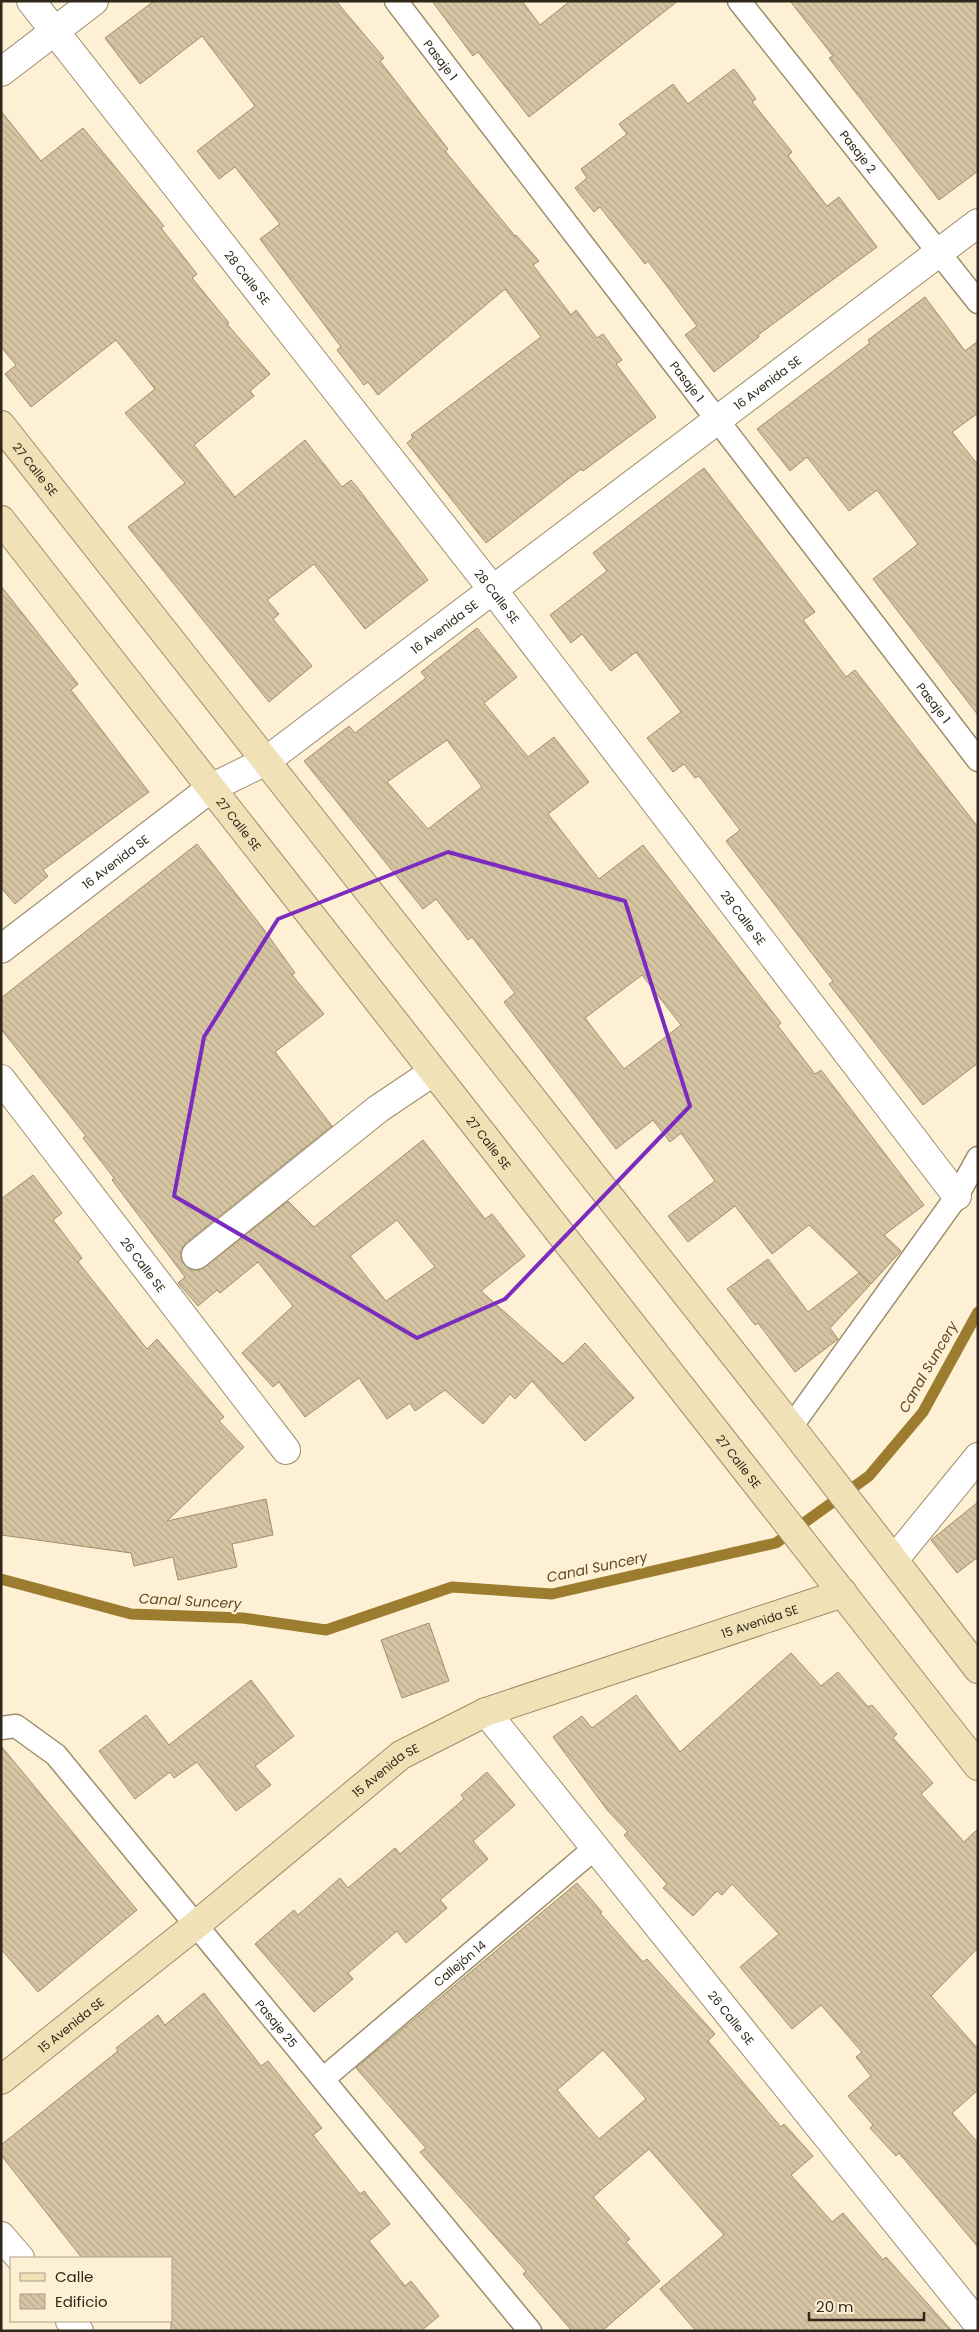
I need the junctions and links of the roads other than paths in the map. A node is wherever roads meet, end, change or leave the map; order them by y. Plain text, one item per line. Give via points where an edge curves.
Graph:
1 (31, 1) edge
2 (94, 1) edge
3 (396, 1) edge
4 (739, 1) edge
5 (55, 32) junction
6 (1, 72) edge
7 (978, 223) edge
8 (938, 253) junction
9 (978, 302) edge
10 (717, 420) junction
11 (1, 425) edge
12 (1, 520) edge
13 (493, 590) junction
14 (978, 760) edge
15 (266, 761) junction
16 (211, 788) junction
17 (1, 949) edge
18 (433, 1072) junction
19 (1, 1079) edge
20 (978, 1158) edge
21 (957, 1196) junction
22 (196, 1254) dead end
23 (791, 1427) junction
24 (286, 1450) dead end
25 (978, 1457) edge
26 (886, 1550) junction
27 (843, 1593) junction
28 (978, 1669) edge
29 (486, 1712) junction
30 (9, 1727) edge
31 (978, 1766) edge
32 (595, 1848) junction
33 (196, 1925) junction
34 (322, 2079) junction
35 (1, 2080) edge
36 (1, 2236) edge
37 (19, 2257) edge
38 (978, 2324) edge
39 (530, 2331) edge

1 - 5 street, 28 Calle SE
2 - 5 street
3 - 10 lane, Pasaje 1
4 - 8 lane, Pasaje 2
5 - 6 street
5 - 13 street, 28 Calle SE
7 - 8 street, 16 Avenida SE
8 - 9 lane, Pasaje 2
8 - 10 street, 16 Avenida SE
10 - 13 street, 16 Avenida SE
10 - 14 lane, Pasaje 1
11 - 15 main road, 27 Calle SE
12 - 16 main road, 27 Calle SE
13 - 15 street, 16 Avenida SE
13 - 21 street, 28 Calle SE
15 - 16 street, 16 Avenida SE
15 - 23 main road, 27 Calle SE
16 - 17 street, 16 Avenida SE
16 - 18 main road, 27 Calle SE
18 - 22 street via 378,1109
18 - 27 main road, 27 Calle SE
19 - 24 street, 26 Calle SE
20 - 21 lane
21 - 23 lane
23 - 26 main road, 27 Calle SE
25 - 26 street
26 - 28 main road, 27 Calle SE
27 - 29 main road, 15 Avenida SE
27 - 31 main road, 27 Calle SE
29 - 32 street, 26 Calle SE
29 - 33 main road, 15 Avenida SE via 402,1755
30 - 33 lane, Pasaje 25 via 56,1754
32 - 34 lane, Callejón 14
32 - 38 street, 26 Calle SE
33 - 34 lane, Pasaje 25
33 - 35 main road, 15 Avenida SE
34 - 39 lane, Pasaje 25
36 - 37 street

